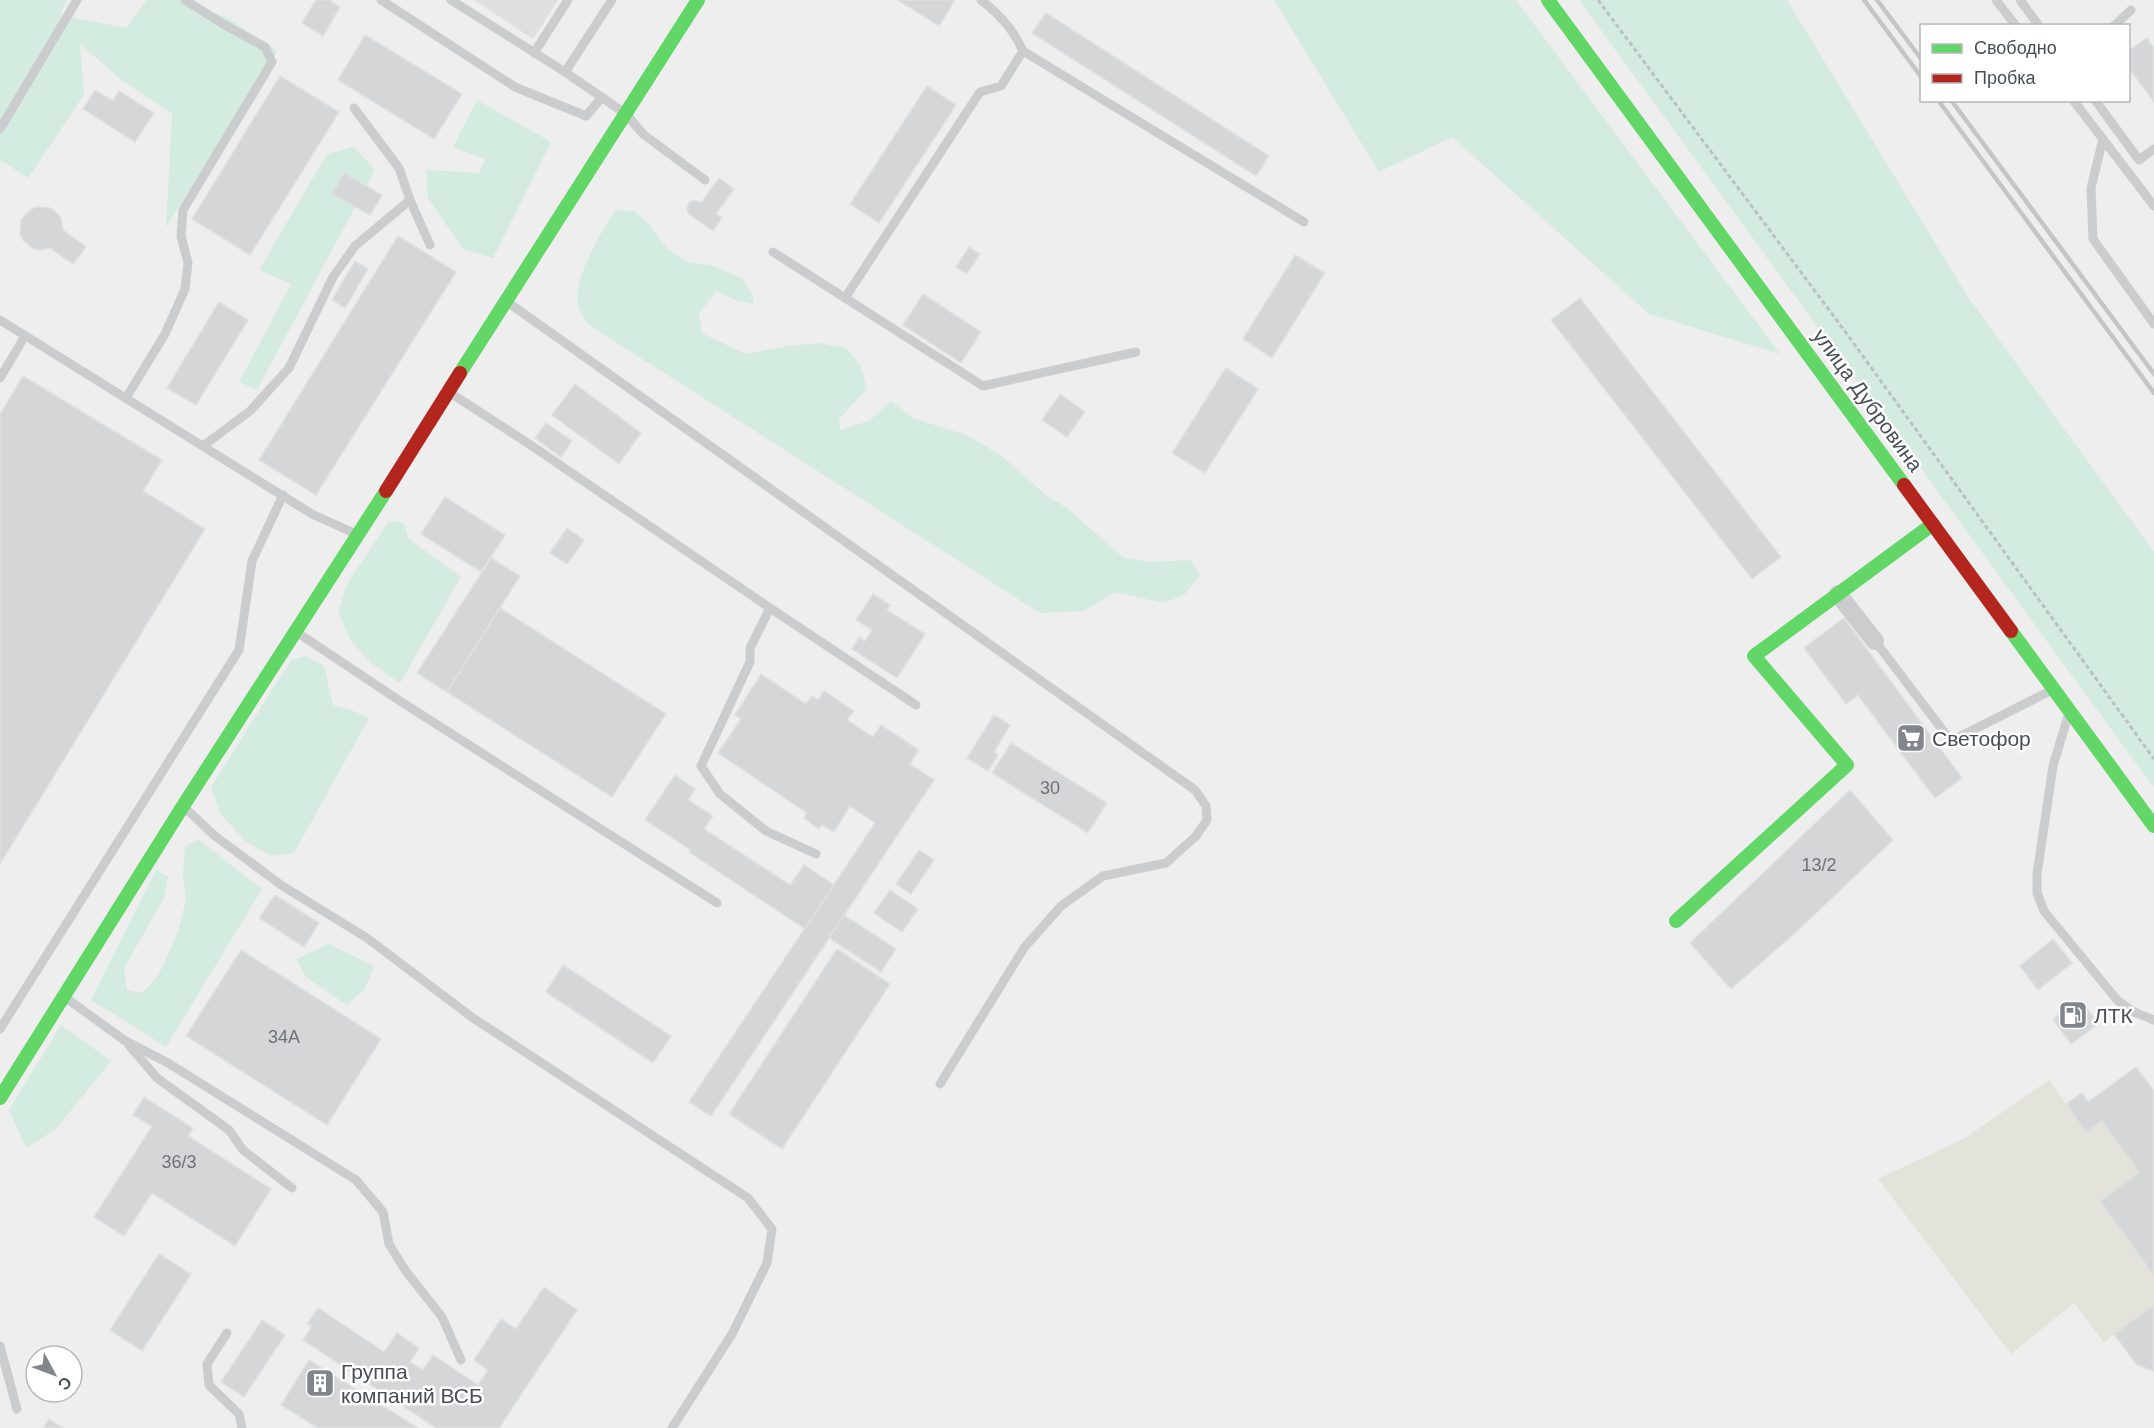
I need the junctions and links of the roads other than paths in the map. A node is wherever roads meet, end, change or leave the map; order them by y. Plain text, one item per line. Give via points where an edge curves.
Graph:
1 (77, 0) edge
2 (185, 0) edge
3 (381, 0) edge
4 (451, 0) edge
5 (568, 0) edge
6 (612, 0) edge
7 (698, 0) edge
8 (981, 0) edge
9 (1548, 0) edge
10 (1996, 0) edge
11 (2020, 0) edge
12 (2131, 10) dead end
13 (2014, 24) edge
14 (2038, 24) edge
15 (2116, 24) edge
16 (1023, 51) junction
17 (534, 53) junction
18 (565, 72) junction
19 (602, 97) junction
20 (2075, 102) edge
21 (2096, 102) edge
22 (354, 108) dead end
23 (626, 114) junction
24 (0, 129) edge
25 (2103, 139) junction
26 (2154, 149) edge
27 (705, 180) dead end
28 (410, 200) junction
29 (2154, 206) edge
30 (1304, 222) dead end
31 (430, 245) dead end
32 (773, 252) dead end
33 (845, 298) junction
34 (505, 301) junction
35 (0, 320) edge
36 (2154, 324) edge
37 (25, 336) junction
38 (1136, 352) dead end
39 (0, 378) edge
40 (448, 392) junction
41 (126, 398) junction
42 (203, 446) junction
43 (283, 495) junction
44 (1933, 524) junction
45 (358, 535) junction
46 (1838, 594) junction
47 (770, 608) junction
48 (296, 631) junction
49 (1875, 641) joint
50 (2055, 689) junction
51 (916, 705) dead end
52 (2070, 709) junction
53 (183, 806) junction
54 (2154, 826) edge
55 (816, 854) dead end
56 (717, 903) dead end
57 (1676, 921) dead end
58 (64, 996) junction
59 (2154, 1020) edge
60 (0, 1029) edge
61 (124, 1040) junction
62 (940, 1084) dead end
63 (0, 1098) edge
64 (292, 1188) dead end
65 (227, 1333) dead end
66 (0, 1346) edge
67 (461, 1360) dead end
68 (17, 1409) dead end
69 (242, 1428) edge
70 (672, 1428) edge

1 - 24 lane
2 - 41 lane via 265,47 272,62 183,210 182,236 188,263 185,289 165,334
3 - 19 lane via 515,87 586,116
4 - 17 lane
5 - 17 lane
6 - 18 lane
7 - 23 street
8 - 16 lane via 1014,32
9 - 44 street, улица Дубровина
10 - 13 lane
11 - 14 lane
12 - 15 lane
16 - 30 lane
16 - 33 lane via 1001,86 980,92
17 - 18 lane
18 - 19 lane
19 - 23 lane
20 - 25 lane
21 - 26 lane via 2139,160
22 - 28 lane via 399,168
23 - 27 lane via 643,134
23 - 34 street
25 - 29 lane
25 - 36 lane via 2091,188 2093,239
28 - 31 lane
28 - 42 lane via 355,246 333,277 289,368 250,411
32 - 33 lane
33 - 38 lane via 983,386
34 - 40 street
34 - 62 lane via 1195,790 1206,806 1207,820 1196,836 1166,863 1102,876 1061,906 1024,948
35 - 37 lane
37 - 39 lane
37 - 41 lane
40 - 45 street
40 - 47 lane
41 - 42 lane
42 - 43 lane
43 - 45 lane via 312,514
43 - 60 lane via 252,561 239,650
44 - 46 street
44 - 50 street, улица Дубровина
45 - 48 street
46 - 49 street
46 - 57 street via 1754,656 1847,765
47 - 51 lane
47 - 55 lane via 750,648 750,662 701,766 720,794 766,831
48 - 53 street
48 - 56 lane
49 - 50 lane via 1951,741
50 - 52 street, улица Дубровина
52 - 54 street, улица Дубровина
52 - 59 lane via 2053,766 2037,893 2044,910 2118,1001
53 - 58 street
53 - 70 lane via 215,836 281,885 367,938 473,1018 748,1198 772,1229 767,1263 732,1334
58 - 61 lane
58 - 63 street
61 - 64 lane via 157,1078 229,1130 243,1150
61 - 67 lane via 356,1180 383,1212 389,1244 442,1317
65 - 69 lane via 207,1364 209,1385 239,1414
66 - 68 lane

